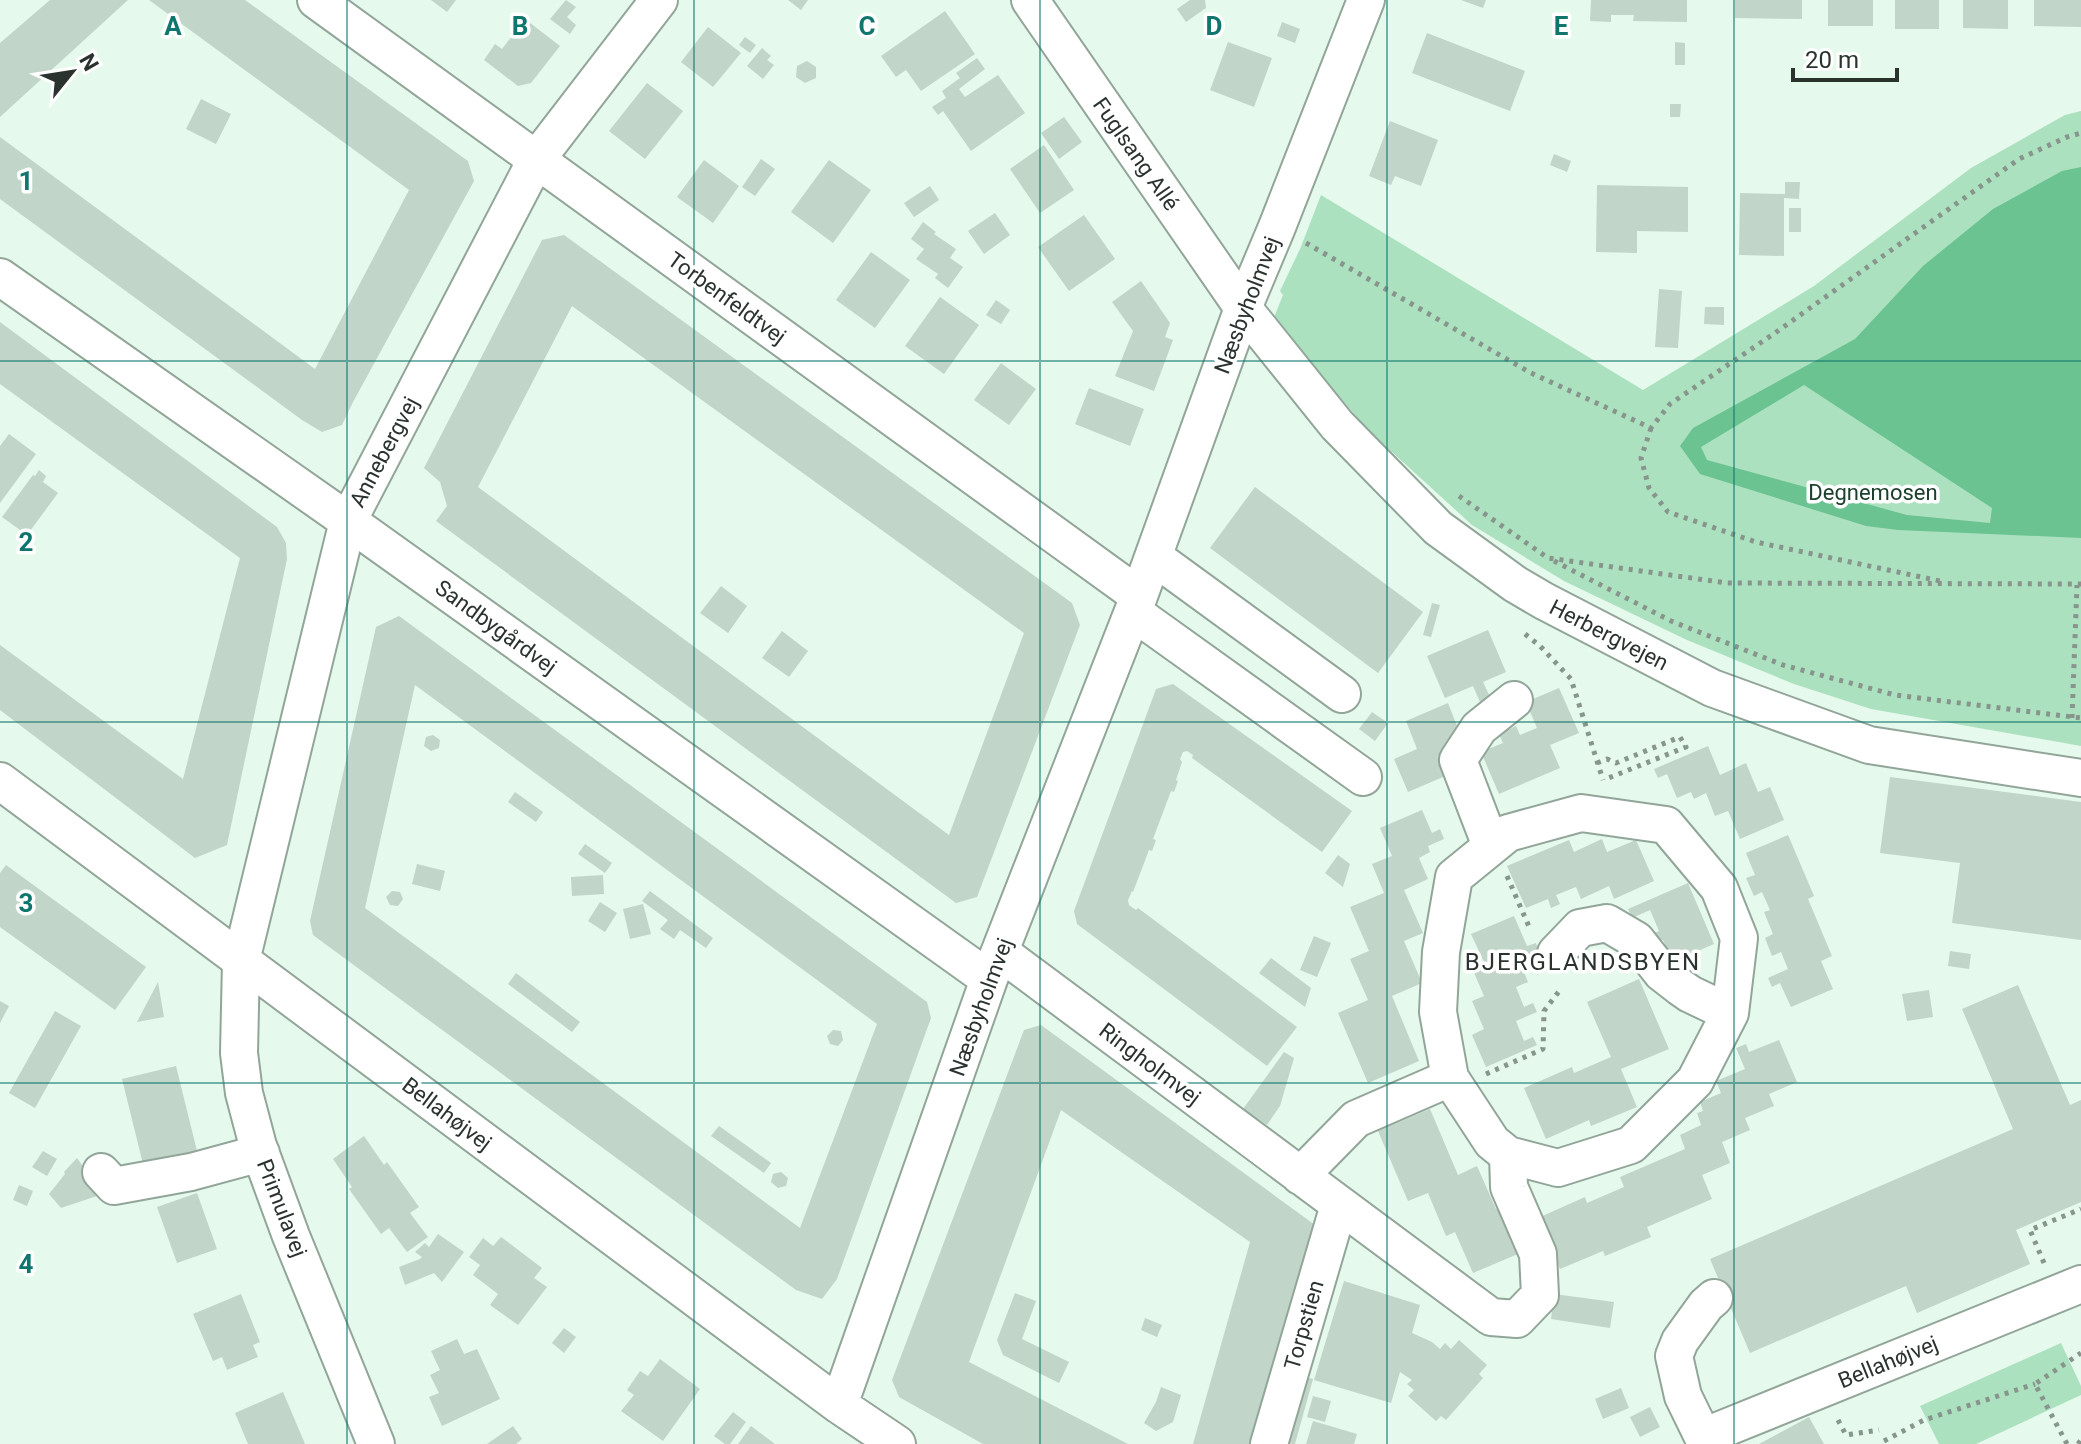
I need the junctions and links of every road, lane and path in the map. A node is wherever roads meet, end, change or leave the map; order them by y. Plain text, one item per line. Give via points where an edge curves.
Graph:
1 (316, 0) edge
2 (659, 0) edge
3 (1030, 0) edge
4 (1366, 0) edge
5 (2081, 133) edge
6 (536, 160) junction
7 (1277, 227) junction
8 (0, 277) edge
9 (1243, 308) junction
10 (1651, 428) junction
11 (1458, 495) dead end
12 (348, 521) junction
13 (1154, 557) junction
14 (1548, 558) junction
15 (1515, 584) junction
16 (1952, 584) junction
17 (2079, 584) edge
18 (1136, 604) junction
19 (1342, 694) dead end
20 (1514, 700) dead end
21 (2072, 718) junction
22 (2081, 718) edge
23 (1597, 763) junction
24 (1363, 777) dead end
25 (2081, 778) edge
26 (0, 781) edge
27 (1603, 781) junction
28 (1618, 818) junction
29 (1491, 846) junction
30 (1511, 883) dead end
31 (1523, 914) dead end
32 (1556, 953) joint
33 (241, 961) junction
34 (995, 966) junction
35 (1730, 1013) junction
36 (1488, 1074) dead end
37 (1450, 1078) junction
38 (261, 1153) junction
39 (1508, 1155) junction
40 (101, 1172) dead end
41 (1300, 1176) junction
42 (1339, 1205) junction
43 (2081, 1209) edge
44 (2069, 1289) edge
45 (1714, 1298) dead end
46 (2081, 1353) edge
47 (2035, 1384) junction
48 (839, 1405) junction
49 (1842, 1426) dead end
50 (1879, 1430) dead end
51 (1704, 1440) edge
52 (1884, 1441) dead end
53 (376, 1444) edge
54 (897, 1444) edge
55 (1269, 1444) edge
56 (2067, 1444) edge

1 - 6 street, Torbenfeldtvej
2 - 6 street, Annebergvej
3 - 9 street, Fuglsang Allé
4 - 7 street, Næsbyholmvej
5 - 10 path via 2019,159 1670,404
6 - 12 street, Annebergvej
6 - 18 street, Torbenfeldtvej
7 - 9 street, Næsbyholmvej
7 - 10 path via 1531,373
8 - 12 street, Sandbygårdvej
9 - 13 street, Næsbyholmvej
9 - 15 street, Herbergvejen via 1337,425 1438,528
10 - 16 path via 1641,458 1649,488 1668,512 1756,542
11 - 14 path
12 - 33 street, Annebergvej
12 - 34 street, Sandbygårdvej
13 - 18 street, Næsbyholmvej
13 - 19 street
14 - 16 path via 1727,583
14 - 21 path via 1671,621 1783,665 1895,695
15 - 23 path via 1511,622 1571,679
15 - 25 street, Herbergvejen via 1712,688 1869,745
16 - 17 path
17 - 21 path
18 - 24 street
18 - 34 street, Næsbyholmvej
20 - 29 street via 1479,728 1458,760
21 - 22 path
23 - 27 path
23 - 27 path via 1616,763 1680,737 1686,747
26 - 33 street, Bellahøjvej
27 - 28 path
28 - 29 street via 1581,813 1508,833
28 - 35 street via 1666,825 1719,888 1739,938
29 - 37 street via 1454,877 1441,952 1438,1012
30 - 31 path
32 - 35 street via 1580,928 1607,923 1636,940 1680,987
32 - 36 path via 1560,990 1544,1011 1543,1049
33 - 38 street, Primulavej via 239,1053
33 - 48 street, Bellahøjvej
34 - 41 street, Ringholmvej
34 - 48 street, Næsbyholmvej
35 - 39 street via 1695,1081 1631,1145 1558,1168
37 - 39 street via 1492,1142
37 - 41 street via 1356,1119
38 - 40 street via 114,1186
38 - 53 street, Primulavej
39 - 42 street, Ringholmvej via 1509,1187 1538,1254 1540,1295 1517,1319 1491,1317
41 - 42 street, Ringholmvej
42 - 55 street, Torpstien
43 - 44 path via 2030,1230
44 - 51 street, Bellahøjvej
45 - 51 street via 1674,1356 1683,1396
46 - 47 path
47 - 52 path via 1924,1420
47 - 56 path
48 - 54 street, Bellahøjvej
49 - 50 path via 1846,1435

